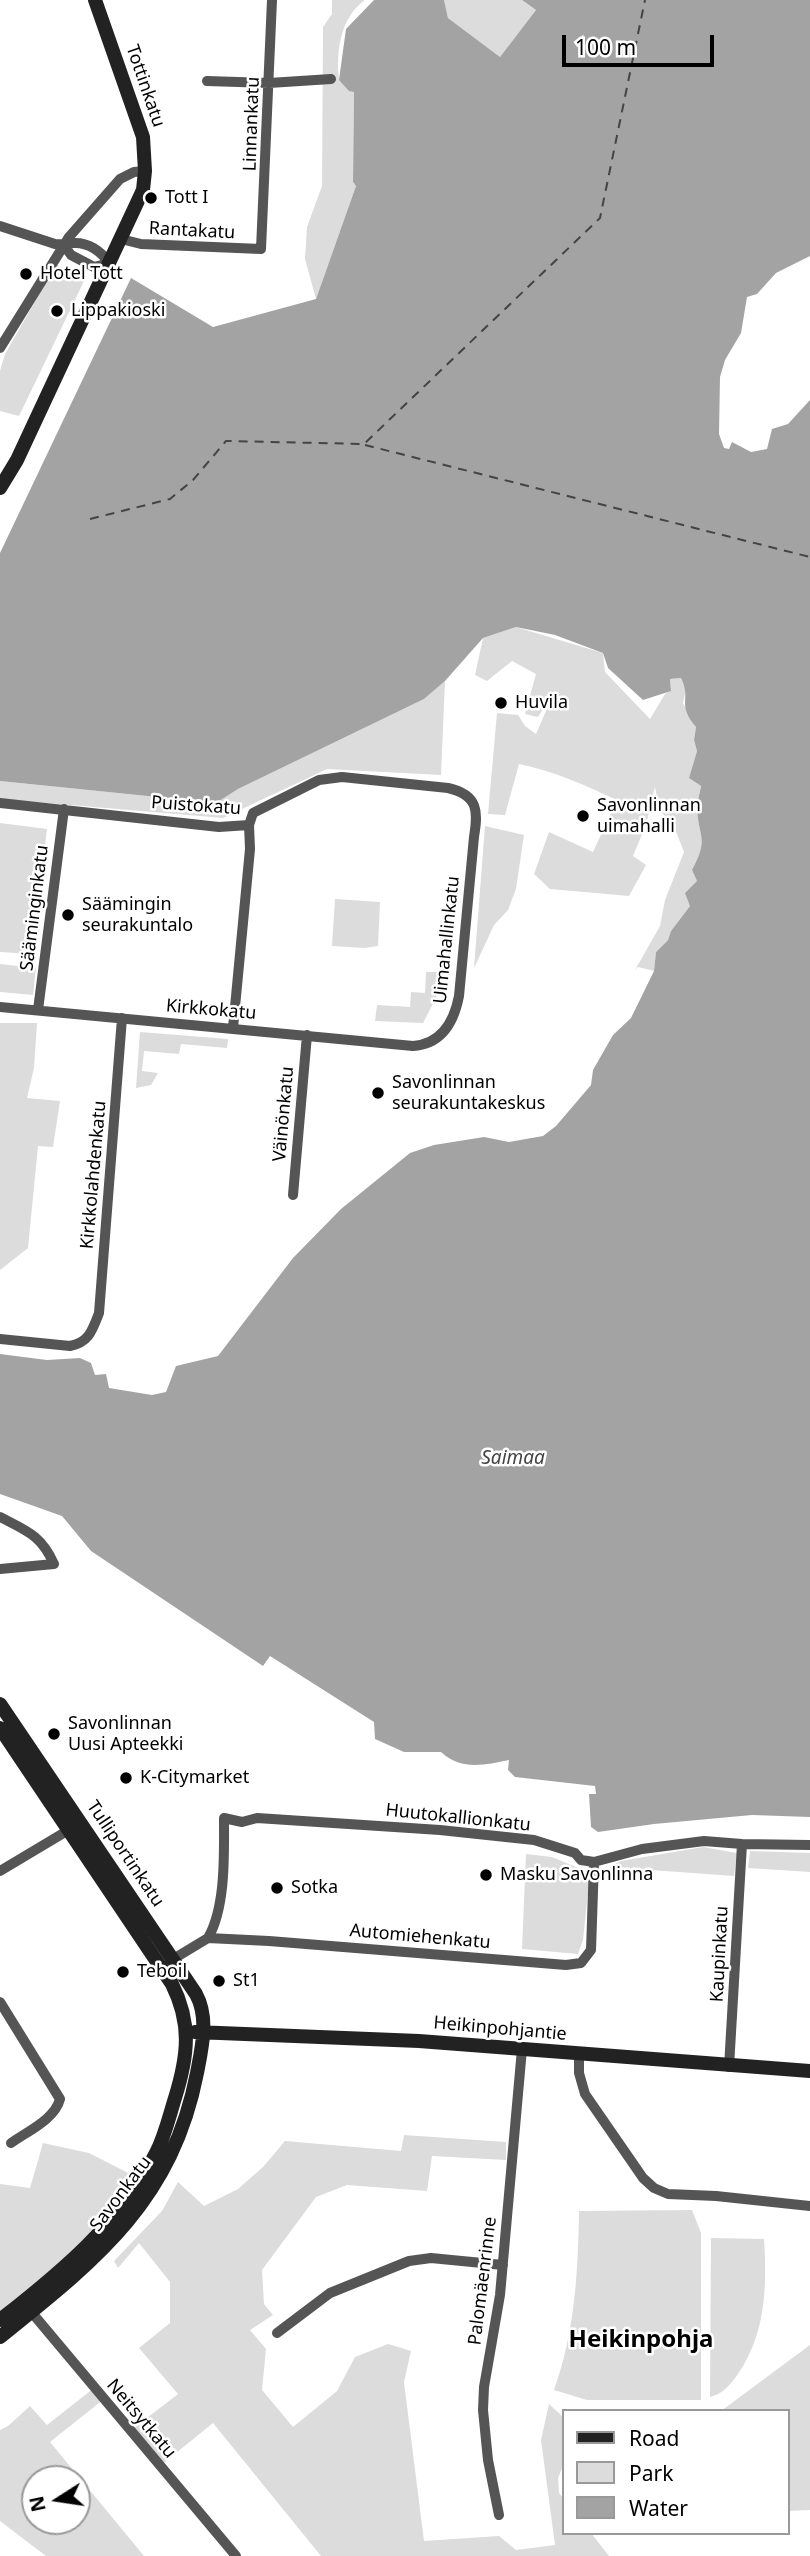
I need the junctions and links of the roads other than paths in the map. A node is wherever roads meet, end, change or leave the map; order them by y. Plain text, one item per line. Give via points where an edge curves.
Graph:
1 (95, 0) edge
2 (272, 0) edge
3 (331, 79) dead end
4 (207, 81) dead end
5 (270, 83) junction
6 (145, 171) junction
7 (0, 226) edge
8 (121, 239) junction
9 (64, 245) junction
10 (261, 250) joint
11 (109, 263) junction
12 (0, 348) edge
13 (17, 460) junction
14 (0, 473) edge
15 (0, 488) edge
16 (0, 803) edge
17 (64, 809) junction
18 (478, 821) joint
19 (249, 825) junction
20 (0, 1007) edge
21 (38, 1010) junction
22 (122, 1018) junction
23 (233, 1028) junction
24 (307, 1035) junction
25 (420, 1046) joint
26 (293, 1195) dead end
27 (0, 1339) edge
28 (0, 1517) edge
29 (0, 1569) edge
30 (0, 1704) edge
31 (0, 1728) edge
32 (75, 1826) junction
33 (742, 1844) junction
34 (810, 1845) edge
35 (594, 1862) junction
36 (0, 1871) edge
37 (208, 1938) junction
38 (166, 1963) junction
39 (0, 2002) edge
40 (204, 2032) junction
41 (186, 2033) junction
42 (522, 2049) junction
43 (579, 2055) junction
44 (729, 2067) junction
45 (810, 2071) edge
46 (11, 2143) dead end
47 (810, 2206) edge
48 (503, 2265) junction
49 (27, 2307) junction
50 (0, 2320) edge
51 (277, 2333) dead end
52 (0, 2337) edge
53 (499, 2515) dead end
54 (236, 2556) edge

1 - 6 main road, Tottinkatu via 143,137
2 - 5 street, Linnankatu
3 - 5 street
4 - 5 street
5 - 10 street, Linnankatu
6 - 8 main road, Tottinkatu via 139,203
6 - 9 street via 120,179
7 - 9 street
8 - 10 street, Rantakatu
8 - 11 main road, Tottinkatu
9 - 11 street via 75,242 92,247
9 - 11 street via 71,255 94,267
9 - 12 street
11 - 13 main road, Tottinkatu
13 - 14 main road
13 - 15 main road, Tottinkatu
16 - 17 street, Puistokatu
17 - 19 street, Puistokatu via 219,827
17 - 21 street, Sääminginkatu
18 - 19 street, Puistokatu via 474,802 459,790 342,778 319,780 262,807 253,813
18 - 25 street, Uimahallinkatu via 456,1012 442,1034
19 - 23 street
20 - 21 street, Kirkkokatu
21 - 22 street, Kirkkokatu
22 - 23 street, Kirkkokatu
22 - 27 street, Kirkkolahdenkatu via 99,1313 91,1334 78,1344
23 - 24 street, Kirkkokatu
24 - 25 street, Kirkkokatu
24 - 26 street, Väinönkatu
28 - 29 street via 45,1545 54,1564
30 - 32 main road, Tulliportinkatu
31 - 32 main road, Tulliportinkatu
32 - 36 street
32 - 38 main road, Tulliportinkatu
33 - 34 street
33 - 35 street via 683,1843
33 - 44 street, Kaupinkatu
35 - 37 street, Automiehenkatu via 591,1950 581,1963
35 - 37 street, Huutokallionkatu via 534,1840 485,1834 224,1818 219,1908
37 - 38 street
38 - 40 main road, Tulliportinkatu via 200,2003
38 - 41 main road, Tulliportinkatu via 185,2014
39 - 46 street via 60,2099 52,2115
40 - 41 main road, Heikinpohjantie
40 - 42 main road, Heikinpohjantie
40 - 49 main road, Savonkatu via 178,2143 148,2196 97,2257
41 - 49 main road, Savonkatu via 180,2081 163,2137 147,2169 108,2223
42 - 43 main road, Heikinpohjantie
42 - 48 street, Palomäenrinne
43 - 44 main road, Heikinpohjantie
43 - 47 street via 584,2094 654,2188 668,2194
44 - 45 main road, Heikinpohjantie
48 - 51 street via 431,2258 410,2261 330,2293
48 - 53 street, Palomäenrinne via 483,2410
49 - 50 main road, Savonkatu
49 - 52 main road, Savonkatu
49 - 54 street, Neitsytkatu

